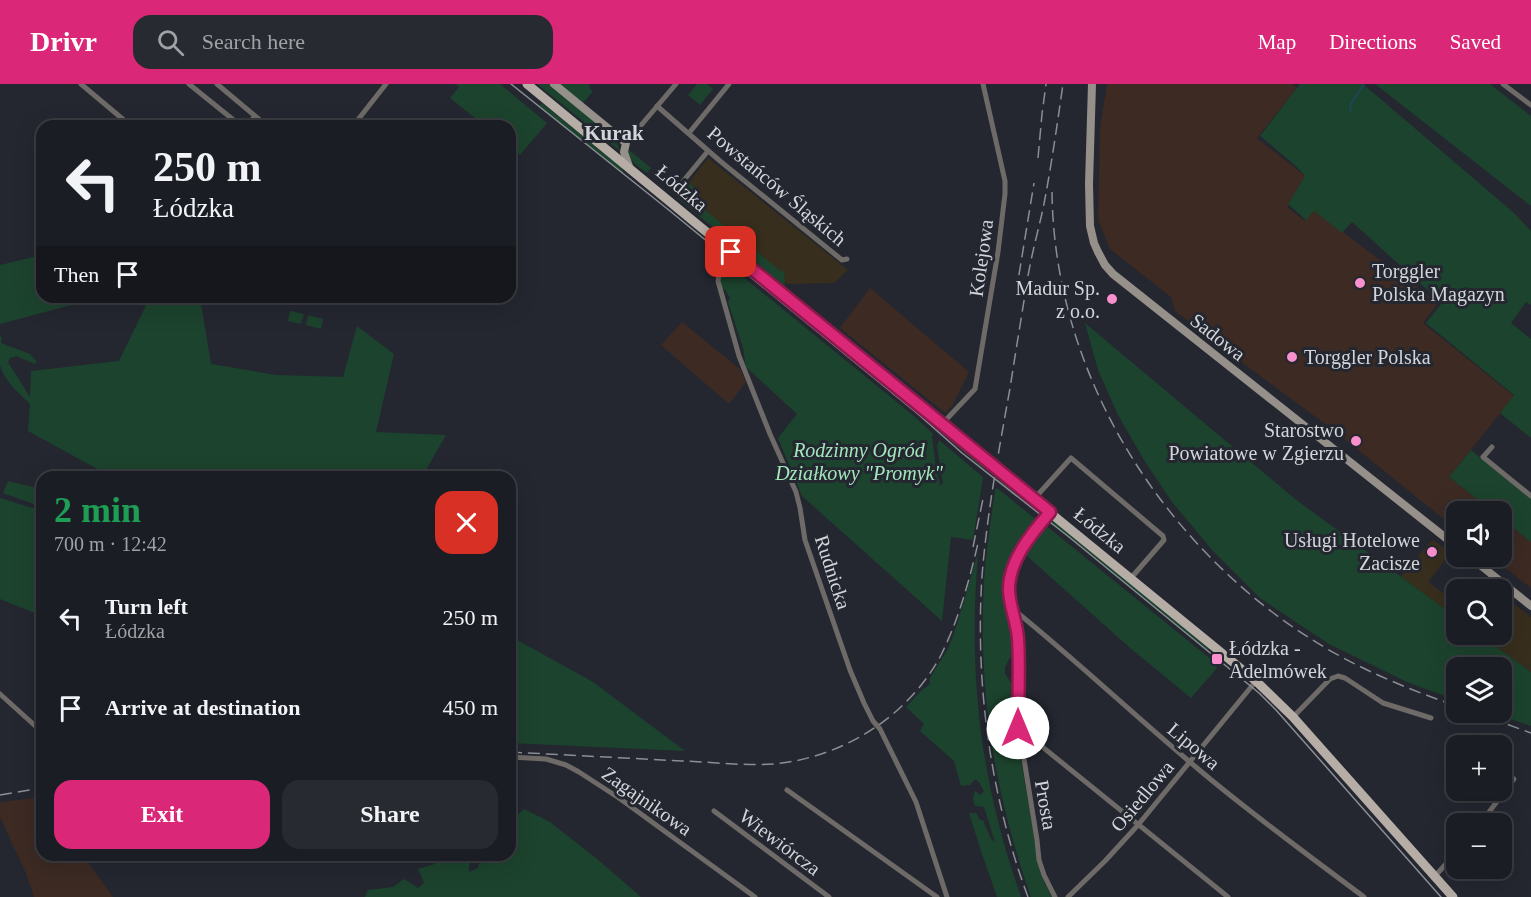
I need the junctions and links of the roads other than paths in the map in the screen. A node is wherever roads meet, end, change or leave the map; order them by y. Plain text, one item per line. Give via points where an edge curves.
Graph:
1 (81, 84) edge
2 (189, 84) edge
3 (204, 84) edge
4 (217, 84) edge
5 (386, 84) edge
6 (527, 84) edge
7 (554, 84) edge
8 (676, 84) edge
9 (729, 84) edge
10 (983, 84) edge
11 (1092, 84) edge
12 (1503, 84) edge
13 (198, 91) junction
14 (1531, 105) edge
15 (657, 106) junction
16 (255, 116) junction
17 (124, 120) edge
18 (234, 120) edge
19 (252, 120) edge
20 (260, 120) edge
21 (358, 120) edge
22 (689, 133) junction
23 (626, 143) junction
24 (708, 151) junction
25 (630, 168) junction
26 (680, 185) dead end
27 (731, 252) junction
28 (847, 259) dead end
29 (942, 424) junction
30 (1492, 447) dead end
31 (1531, 496) edge
32 (1034, 499) junction
33 (1050, 512) junction
34 (1446, 538) edge
35 (1483, 567) edge
36 (1131, 578) junction
37 (1531, 606) edge
38 (1013, 609) junction
39 (1256, 681) junction
40 (0, 694) edge
41 (1293, 717) junction
42 (1431, 718) dead end
43 (36, 727) edge
44 (1018, 728) junction
45 (516, 757) edge
46 (1190, 762) junction
47 (1514, 779) dead end
48 (787, 790) dead end
49 (714, 811) dead end
50 (1488, 813) edge
51 (1138, 825) junction
52 (1446, 863) edge
53 (1434, 876) junction
54 (755, 897) edge
55 (829, 897) edge
56 (937, 897) edge
57 (947, 897) edge
58 (1055, 897) edge
59 (1068, 897) edge
60 (1228, 897) edge
61 (1364, 897) edge
62 (1453, 897) edge

1 - 17 street
2 - 13 street
3 - 13 street
4 - 16 street
5 - 21 street
6 - 25 main road, Łódzka
7 - 23 street
8 - 15 street
9 - 22 street, Powstańców Śląskich
10 - 29 street, Kolejowa via 1005,194 975,389
11 - 34 street, Sadowa via 1089,219 1094,243 1105,265
12 - 14 street
13 - 18 street
15 - 22 street, Powstańców Śląskich
15 - 23 street
16 - 19 street
16 - 20 street
22 - 24 street, Powstańców Śląskich
23 - 25 street via 624,152
24 - 26 street
24 - 28 street, Powstańców Śląskich via 842,260
25 - 27 main road, Łódzka
27 - 29 main road, Łódzka
27 - 57 street, Rudnicka via 720,267 718,281 739,357 796,492 805,540 850,670 912,792
29 - 32 main road, Łódzka
30 - 31 street via 1484,458
32 - 33 main road, Łódzka
32 - 36 street via 1071,458 1163,536 1164,540
33 - 36 main road, Łódzka
33 - 38 street, Prosta via 1012,566 1009,589
35 - 37 street
36 - 39 main road, Łódzka
38 - 44 street, Prosta via 1018,637
38 - 46 street, Lipowa
39 - 41 main road, Łódzka
39 - 46 street, Osiedlowa
40 - 43 street
41 - 42 street via 1338,676 1383,703
41 - 53 main road, Łódzka
44 - 51 street
44 - 58 street, Prosta via 1039,860
45 - 54 street, Zagajnikowa via 546,759 579,772
46 - 51 street, Osiedlowa
46 - 61 street, Lipowa
47 - 50 street
48 - 56 street
49 - 55 street, Wiewiórcza
51 - 59 street, Osiedlowa
51 - 60 street
52 - 53 street
53 - 62 main road, Łódzka

